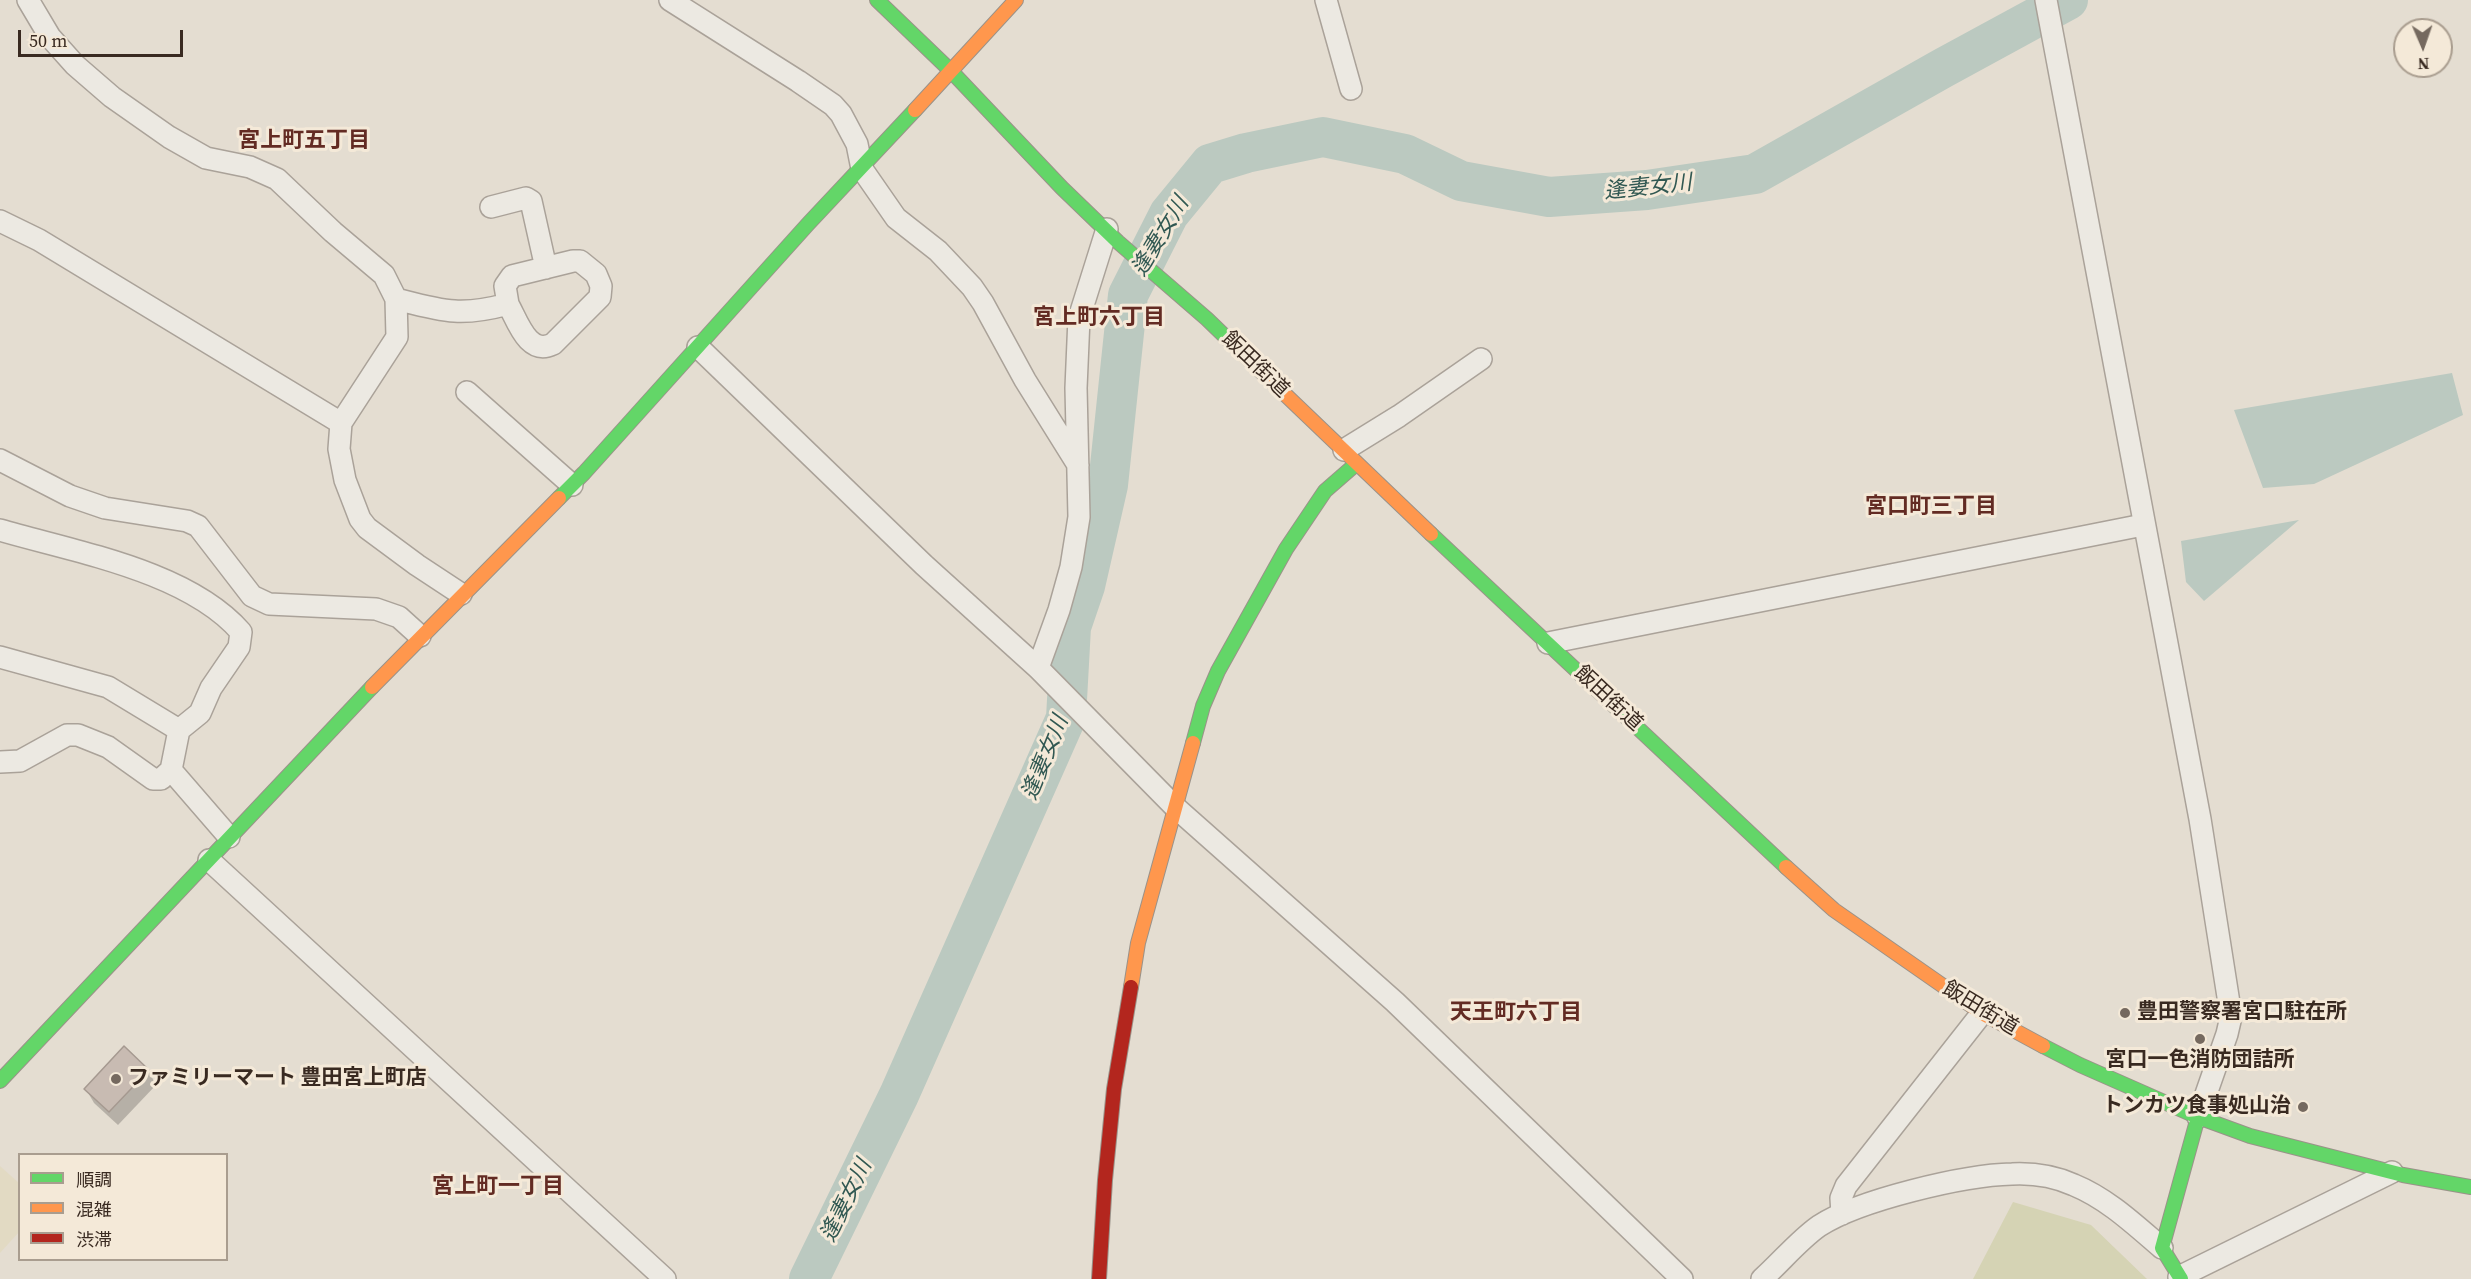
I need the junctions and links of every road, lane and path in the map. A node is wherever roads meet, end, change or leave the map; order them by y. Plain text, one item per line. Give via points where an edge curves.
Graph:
1 (28, 0) edge
2 (670, 0) edge
3 (877, 0) edge
4 (1016, 0) edge
5 (1326, 0) edge
6 (2046, 0) edge
7 (952, 72) junction
8 (1351, 88) dead end
9 (862, 169) junction
10 (490, 207) dead end
11 (0, 221) edge
12 (1112, 236) junction
13 (546, 268) junction
14 (396, 299) junction
15 (508, 304) junction
16 (698, 348) junction
17 (1481, 359) dead end
18 (467, 392) dead end
19 (341, 423) junction
20 (1350, 457) junction
21 (0, 460) edge
22 (1078, 465) junction
23 (572, 485) junction
24 (2144, 525) junction
25 (0, 530) edge
26 (460, 594) junction
27 (420, 636) junction
28 (1548, 643) junction
29 (0, 657) edge
30 (1041, 672) junction
31 (179, 730) junction
32 (0, 762) edge
33 (171, 770) junction
34 (1175, 807) junction
35 (229, 837) junction
36 (209, 860) junction
37 (1982, 1012) junction
38 (0, 1081) edge
39 (2198, 1117) junction
40 (2392, 1172) junction
41 (2471, 1187) edge
42 (1842, 1214) junction
43 (2162, 1248) junction
44 (2180, 1278) edge
45 (665, 1279) edge
46 (1099, 1279) edge
47 (1682, 1279) edge
48 (1762, 1279) edge

1 - 14 street via 50,37 112,97 206,158 250,167 277,179 384,275
2 - 9 street via 833,105 858,144
3 - 7 street, 飯田街道
4 - 7 street
5 - 8 street
6 - 24 street
7 - 9 street
7 - 12 street, 飯田街道
9 - 16 street
9 - 22 street via 896,218 938,251 972,287
10 - 13 street via 526,198 531,201
11 - 19 street via 39,240
12 - 20 street, 飯田街道 via 1207,319
12 - 22 street via 1079,318
13 - 15 street via 512,276 505,286
13 - 15 street via 580,261 596,274 600,297 547,347 530,343
14 - 15 street via 449,312 475,312
14 - 19 street via 398,337
16 - 23 street
16 - 30 street
17 - 20 street via 1399,416
18 - 23 street
19 - 26 street via 341,463 360,519
20 - 28 street, 飯田街道
20 - 34 street via 1286,549 1218,671 1203,706
21 - 27 street via 70,496 105,508 198,526 252,596 269,604 376,609 399,617
22 - 30 street via 1079,517 1071,567
23 - 26 street
24 - 28 street
24 - 39 street via 2200,819 2229,1003 2227,1035
25 - 31 street via 156,575 203,601 242,632 239,647 211,688 201,713
26 - 27 street
27 - 35 street
28 - 37 street, 飯田街道 via 1834,910
29 - 31 street via 108,687
30 - 34 street
31 - 33 street
32 - 33 street via 21,761 67,735 78,735 108,747 153,779
33 - 35 street
34 - 46 street via 1138,943 1118,1066
34 - 47 street via 1395,1002
35 - 36 street
36 - 38 street
36 - 45 street
37 - 39 street, 飯田街道 via 2080,1065
37 - 42 street via 1846,1186 1841,1198
39 - 40 street, 飯田街道 via 2250,1136
39 - 43 street
40 - 41 street, 飯田街道
40 - 44 street
42 - 43 street via 1905,1192 1964,1180 2037,1175 2093,1193
42 - 48 street via 1819,1227
43 - 44 street

